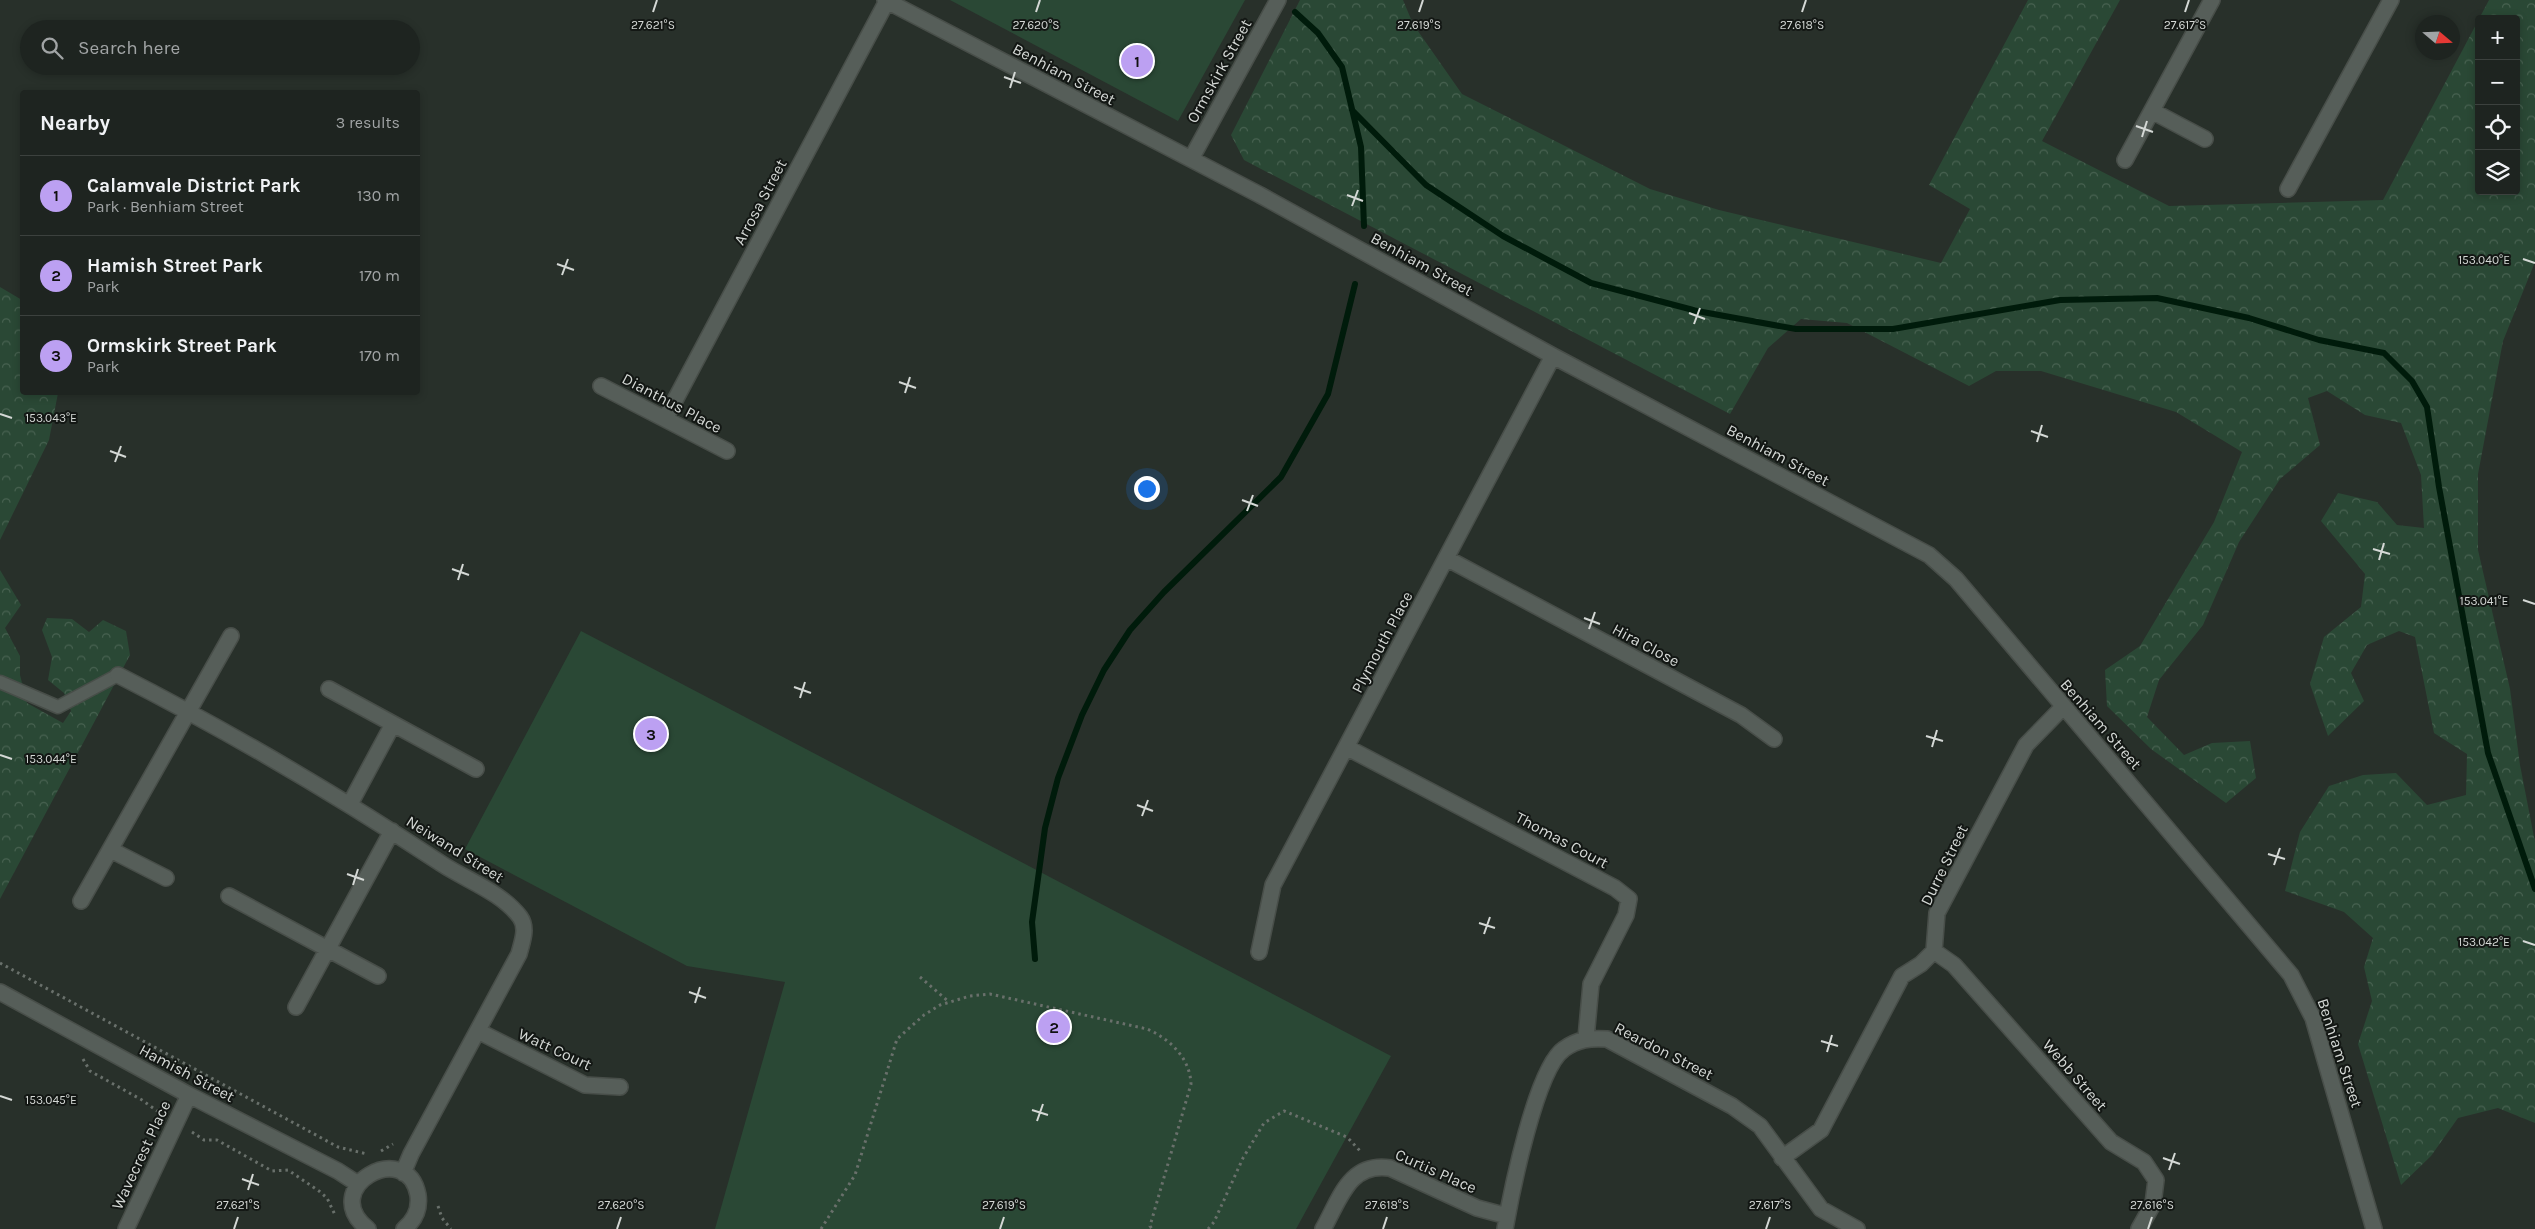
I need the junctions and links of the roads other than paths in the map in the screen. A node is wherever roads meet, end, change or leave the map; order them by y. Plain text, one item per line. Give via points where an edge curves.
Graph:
1 (1278, 0) edge
2 (2212, 0) edge
3 (2391, 0) edge
4 (886, 1) edge
5 (2152, 111) junction
6 (2205, 139) dead end
7 (1191, 159) junction
8 (2125, 160) dead end
9 (2288, 189) dead end
10 (1553, 356) junction
11 (602, 386) dead end
12 (665, 419) junction
13 (727, 451) dead end
14 (1446, 558) junction
15 (231, 636) dead end
16 (118, 675) joint
17 (0, 682) edge
18 (329, 688) dead end
19 (2064, 707) junction
20 (188, 711) junction
21 (393, 724) junction
22 (1774, 739) dead end
23 (1346, 746) junction
24 (476, 769) dead end
25 (350, 804) junction
26 (392, 831) junction
27 (111, 850) junction
28 (166, 878) dead end
29 (230, 896) dead end
30 (81, 901) dead end
31 (328, 949) junction
32 (1934, 951) junction
33 (1259, 952) dead end
34 (378, 976) dead end
35 (0, 992) edge
36 (296, 1007) dead end
37 (478, 1031) junction
38 (1586, 1038) junction
39 (620, 1087) dead end
40 (189, 1095) junction
41 (1782, 1158) junction
42 (403, 1173) junction
43 (358, 1184) junction
44 (1506, 1223) edge
45 (411, 1227) edge
46 (126, 1229) edge
47 (368, 1229) edge
48 (1323, 1229) edge
49 (1857, 1229) edge
50 (2139, 1229) edge
51 (2374, 1229) edge

1 - 7 street, Ormskirk Street
2 - 5 street
3 - 9 street
4 - 7 street, Benhiam Street
4 - 12 street, Arrosa Street
5 - 6 street
5 - 8 street
7 - 10 street, Benhiam Street
10 - 14 street, Plymouth Place
10 - 19 street, Benhiam Street via 1929,555 1956,579
11 - 12 street, Dianthus Place
12 - 13 street, Dianthus Place
14 - 22 street, Hira Close via 1741,715
14 - 23 street, Plymouth Place
15 - 20 street
16 - 17 lane via 58,707
16 - 20 street, Neiwand Street
18 - 21 street
19 - 32 street, Durre Street via 2044,725 2021,754 1937,913
19 - 51 street, Benhiam Street via 2274,952 2302,994 2324,1053
20 - 25 street, Neiwand Street
20 - 27 street
21 - 24 street
21 - 25 street
23 - 33 street, Plymouth Place via 1273,885
23 - 38 street, Thomas Court via 1615,888 1629,899 1626,915 1591,984
25 - 26 street, Neiwand Street
26 - 31 street
26 - 37 street, Neiwand Street via 449,869 505,900 521,919 524,934 518,954
27 - 28 street
27 - 30 street
29 - 31 street
31 - 34 street
31 - 36 street
32 - 41 street via 1902,976 1821,1130
32 - 50 street, Webb Street via 1954,965 2111,1142 2144,1162 2156,1180 2153,1204
35 - 40 street, Hamish Street
37 - 39 street, Watt Court via 585,1085
37 - 42 street, Neiwand Street
38 - 41 street, Reardon Street via 1607,1039 1732,1106 1760,1126
38 - 44 street via 1562,1050 1546,1074 1523,1140
40 - 43 street, Hamish Street
40 - 46 street, Wavecrest Place
41 - 49 street, Reardon Street via 1821,1209
42 - 43 street via 394,1169 373,1171
42 - 45 street via 412,1181 419,1202
43 - 47 street via 353,1205 356,1215
44 - 48 street, Curtis Place via 1390,1168 1375,1166 1359,1172 1347,1185

